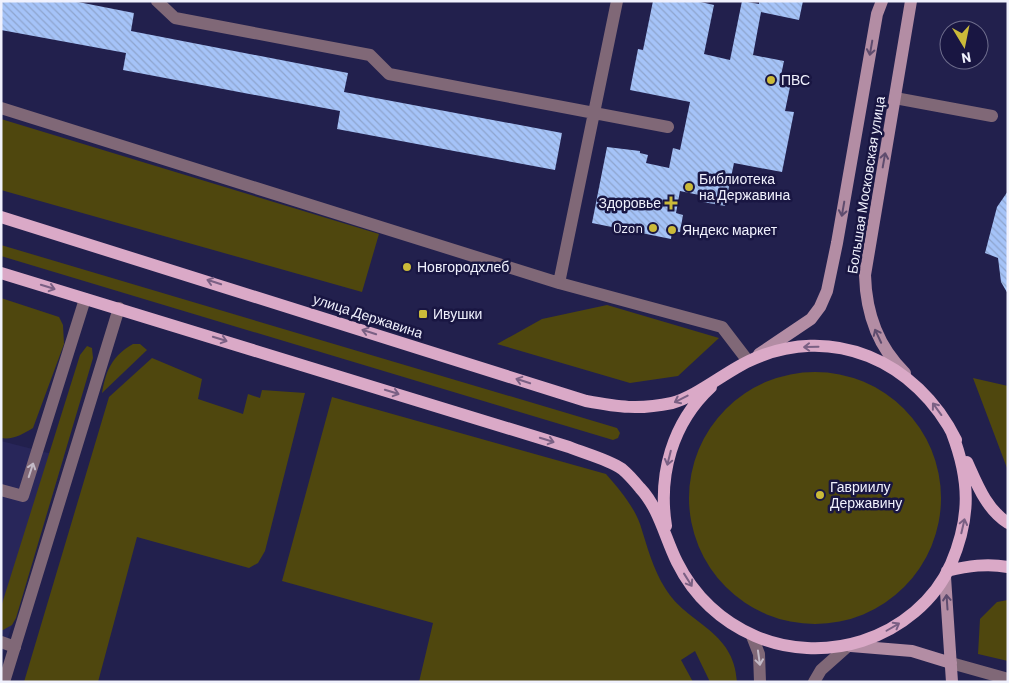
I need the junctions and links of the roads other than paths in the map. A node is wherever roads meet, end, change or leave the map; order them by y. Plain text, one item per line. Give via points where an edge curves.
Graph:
1 (157, 1) edge
2 (618, 1) edge
3 (882, 1) edge
4 (911, 1) edge
5 (895, 98) junction
6 (1, 108) edge
7 (594, 113) junction
8 (992, 116) dead end
9 (668, 127) dead end
10 (1, 217) edge
11 (1, 273) edge
12 (559, 283) junction
13 (86, 299) junction
14 (119, 308) junction
15 (748, 361) junction
16 (724, 376) junction
17 (919, 387) junction
18 (952, 432) junction
19 (1, 490) edge
20 (1008, 523) edge
21 (668, 536) junction
22 (1008, 567) edge
23 (946, 574) junction
24 (752, 636) junction
25 (1, 642) edge
26 (848, 646) junction
27 (14, 647) junction
28 (951, 663) junction
29 (1008, 679) edge
30 (4, 682) edge
31 (760, 682) edge
32 (814, 682) edge
33 (952, 682) edge

1 - 7 street via 175,18 370,55 389,74
2 - 7 street
3 -> 15 main road, Большая Московская улица via 827,291 810,319
4 - 5 main road, Большая Московская улица
5 - 8 street
17 -> 5 main road, Большая Московская улица via 892,361 883,347 870,318 865,288 866,260
6 - 12 street
7 - 9 street
7 - 12 street
16 -> 10 main road, улица Державина via 674,402 632,409 586,401
11 -> 13 main road, улица Державина
12 - 15 street via 722,327
13 - 14 main road, улица Державина
19 -> 13 street via 23,496
14 -> 21 main road, улица Державина via 569,447 621,469 642,490
14 - 27 street
15 - 16 main road, улица Державина
17 -> 15 main road, улица Державина via 895,368 867,355 838,347 807,346 777,350
16 -> 21 main road, улица Державина via 702,396 684,420 671,447 664,476 663,506
18 -> 17 main road, улица Державина via 938,408
18 - 20 main road, улица Державина via 986,503
23 -> 18 main road, улица Державина via 959,545 966,517 962,460
21 -> 24 main road, улица Державина via 690,585 729,623
22 - 23 main road via 994,564 969,566
26 -> 23 main road, улица Державина via 899,624 921,606
28 -> 23 main road
24 - 26 main road, улица Державина via 791,648
24 -> 31 street via 759,654
25 - 27 street
26 - 28 main road via 912,650
26 - 32 street via 821,670
27 - 30 street
28 - 29 street
28 - 33 main road

